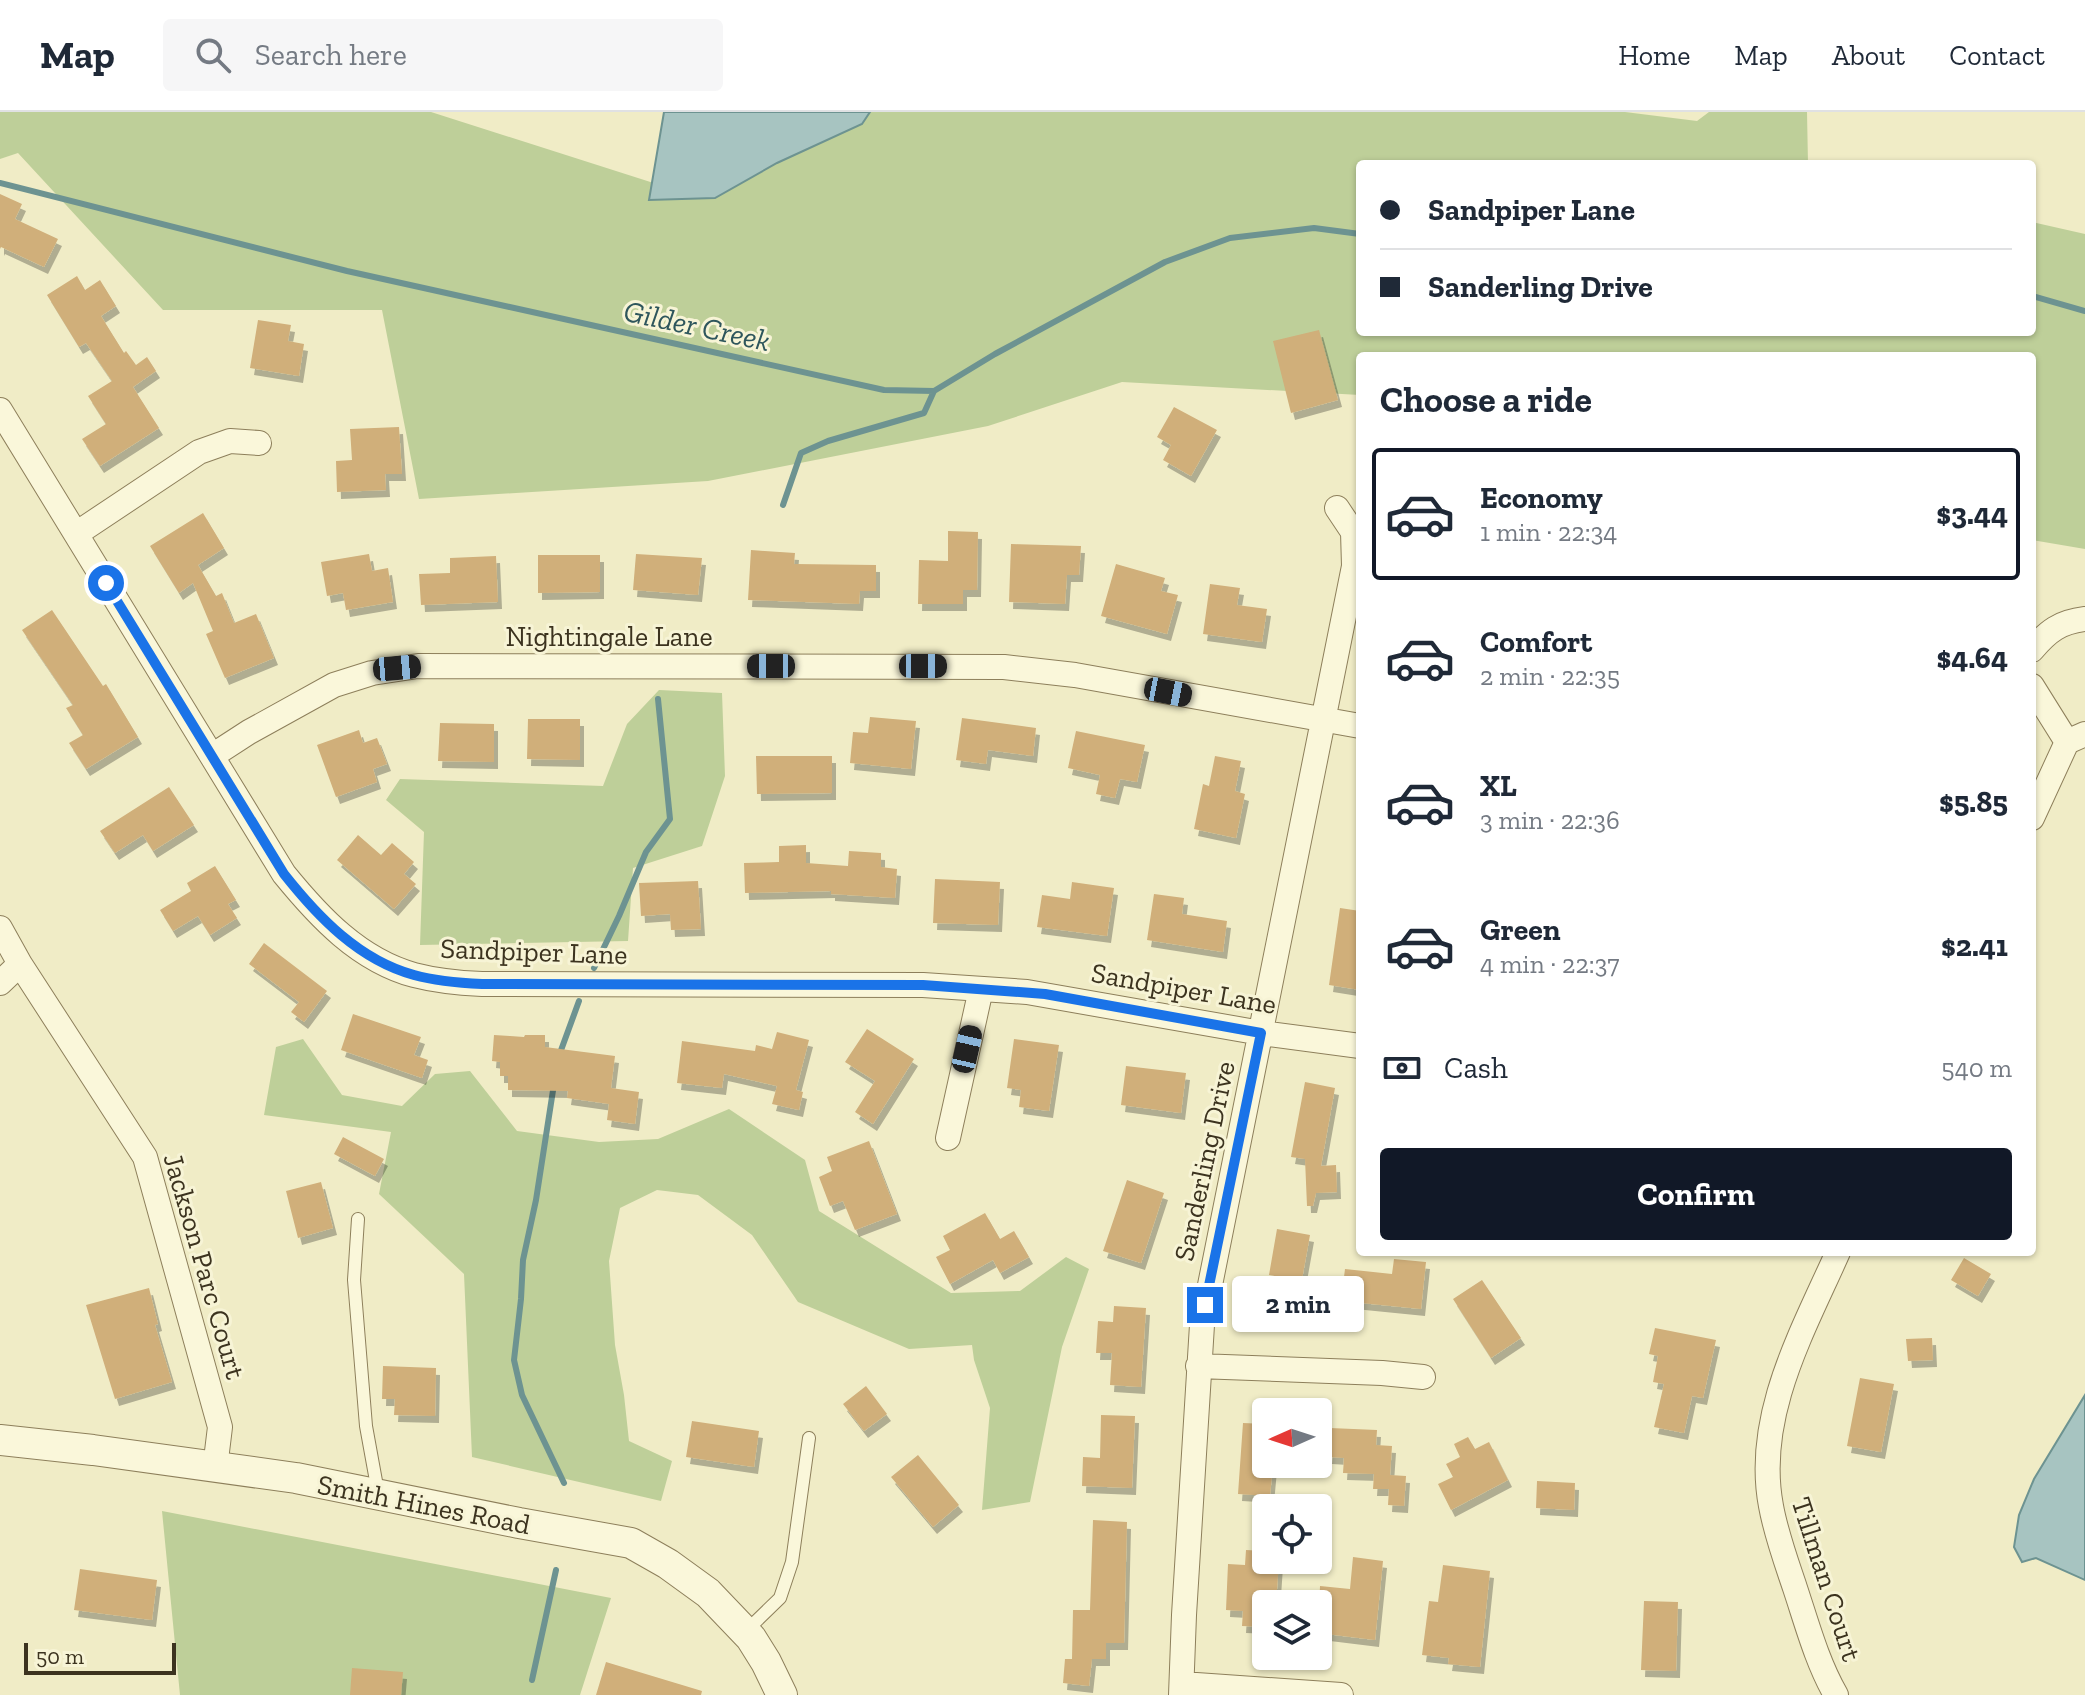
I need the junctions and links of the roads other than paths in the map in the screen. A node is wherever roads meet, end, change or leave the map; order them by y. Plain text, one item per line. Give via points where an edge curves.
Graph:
1 (0, 410) edge
2 (259, 443) dead end
3 (1337, 508) dead end
4 (76, 534) junction
5 (2085, 619) edge
6 (2036, 645) edge
7 (2036, 691) edge
8 (1324, 721) junction
9 (1356, 725) edge
10 (2076, 738) edge
11 (212, 756) junction
12 (2036, 811) edge
13 (0, 928) edge
14 (20, 964) junction
15 (0, 983) edge
16 (981, 989) junction
17 (1261, 1033) junction
18 (1356, 1045) edge
19 (948, 1138) dead end
20 (358, 1219) dead end
21 (1836, 1256) edge
22 (1198, 1366) junction
23 (1423, 1377) dead end
24 (809, 1438) dead end
25 (0, 1440) edge
26 (215, 1468) junction
27 (379, 1495) junction
28 (745, 1632) junction
29 (1182, 1689) edge
30 (782, 1695) edge
31 (1341, 1695) edge
32 (1836, 1695) edge

1 - 4 street, Sandpiper Lane
2 - 4 street via 230,441 199,452
3 - 8 street, Sanderling Drive via 1353,532 1354,566
4 - 11 street, Sandpiper Lane
5 - 6 street via 2061,625
7 - 10 street
8 - 9 street, Nightingale Lane
8 - 11 street, Nightingale Lane via 1004,667 418,666 334,685
8 - 17 street, Sanderling Drive
10 - 12 street
11 - 16 street, Sandpiper Lane via 284,874 309,905 357,948 412,975 482,984
13 - 14 street, Jackson Parc Court
14 - 15 street
14 - 26 street, Jackson Parc Court via 145,1157 220,1427
16 - 17 street, Sandpiper Lane via 1062,997
16 - 19 street
17 - 18 street, Sandpiper Lane
17 - 22 street, Sanderling Drive via 1209,1286
20 - 27 lane via 354,1280 366,1426
21 - 32 street, Tillman Court via 1781,1387 1768,1451 1778,1535
22 - 23 street
22 - 29 street, Sanderling Drive
24 - 28 lane via 792,1562 780,1598
25 - 26 street, Smith Hines Road
26 - 27 street, Smith Hines Road
27 - 28 street, Smith Hines Road via 631,1543 708,1593
28 - 30 street, Smith Hines Road
29 - 31 street

